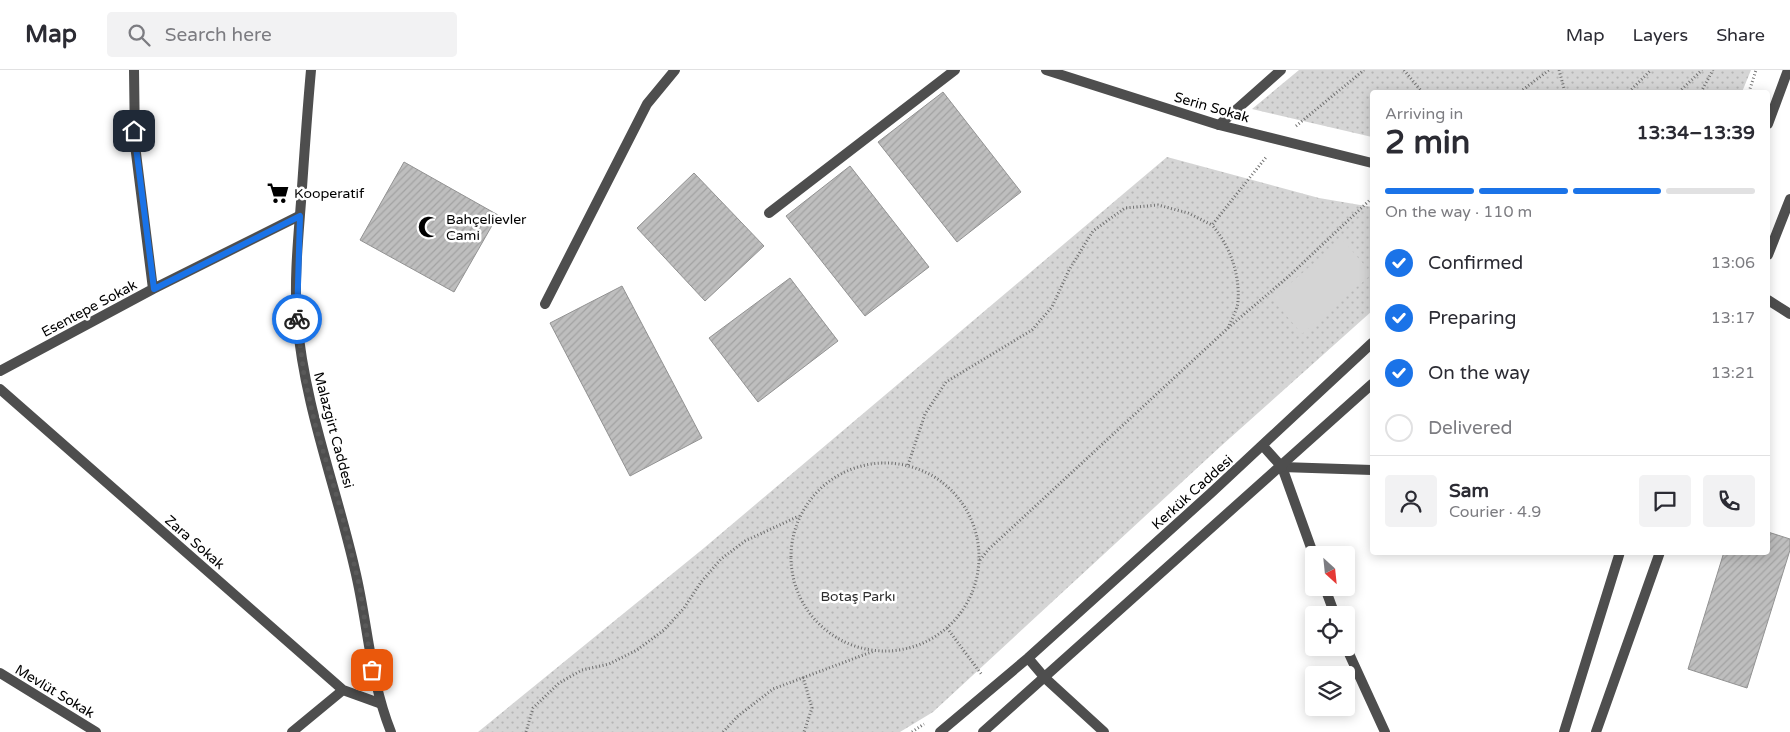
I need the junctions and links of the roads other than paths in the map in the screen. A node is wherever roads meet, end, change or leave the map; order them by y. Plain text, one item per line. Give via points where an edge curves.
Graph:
1 (134, 70) edge
2 (311, 70) edge
3 (675, 70) edge
4 (955, 70) edge
5 (1046, 70) edge
6 (1281, 70) edge
7 (1788, 70) edge
8 (1770, 119) edge
9 (1219, 125) junction
10 (1370, 162) edge
11 (1790, 199) edge
12 (769, 213) dead end
13 (300, 216) junction
14 (1770, 250) edge
15 (154, 289) junction
16 (1770, 301) edge
17 (545, 304) dead end
18 (1790, 314) edge
19 (1370, 345) edge
20 (0, 371) edge
21 (1370, 386) edge
22 (0, 389) edge
23 (1262, 446) junction
24 (1282, 467) junction
25 (1370, 470) edge
26 (1310, 546) edge
27 (1619, 555) edge
28 (1659, 555) edge
29 (1350, 656) edge
30 (1028, 658) junction
31 (0, 673) edge
32 (1046, 678) junction
33 (343, 690) junction
34 (379, 703) junction
35 (96, 732) edge
36 (292, 732) edge
37 (391, 732) edge
38 (940, 732) edge
39 (983, 732) edge
40 (1104, 732) edge
41 (1385, 732) edge
42 (1564, 732) edge
43 (1596, 732) edge

1 - 15 street via 135,145
2 - 13 street, Malazgirt Caddesi
3 - 17 street via 647,104
4 - 12 street
5 - 9 street, Serin Sokak
6 - 9 street
7 - 8 street
9 - 10 street, Serin Sokak
11 - 14 street
13 - 15 street, Esentepe Sokak
13 - 34 street, Malazgirt Caddesi via 297,319 304,375 350,548
15 - 20 street, Esentepe Sokak
16 - 18 street
19 - 23 street, Kerkük Caddesi
21 - 24 street
22 - 33 street, Zara Sokak
23 - 24 street
23 - 30 street, Kerkük Caddesi
24 - 25 street
24 - 26 street
24 - 32 street
27 - 42 street
28 - 43 street
29 - 41 street
30 - 32 street
30 - 38 street, Kerkük Caddesi
31 - 35 street, Mevlüt Sokak
32 - 39 street
32 - 40 street
33 - 34 street, Zara Sokak
33 - 36 street
34 - 37 street, Malazgirt Caddesi

